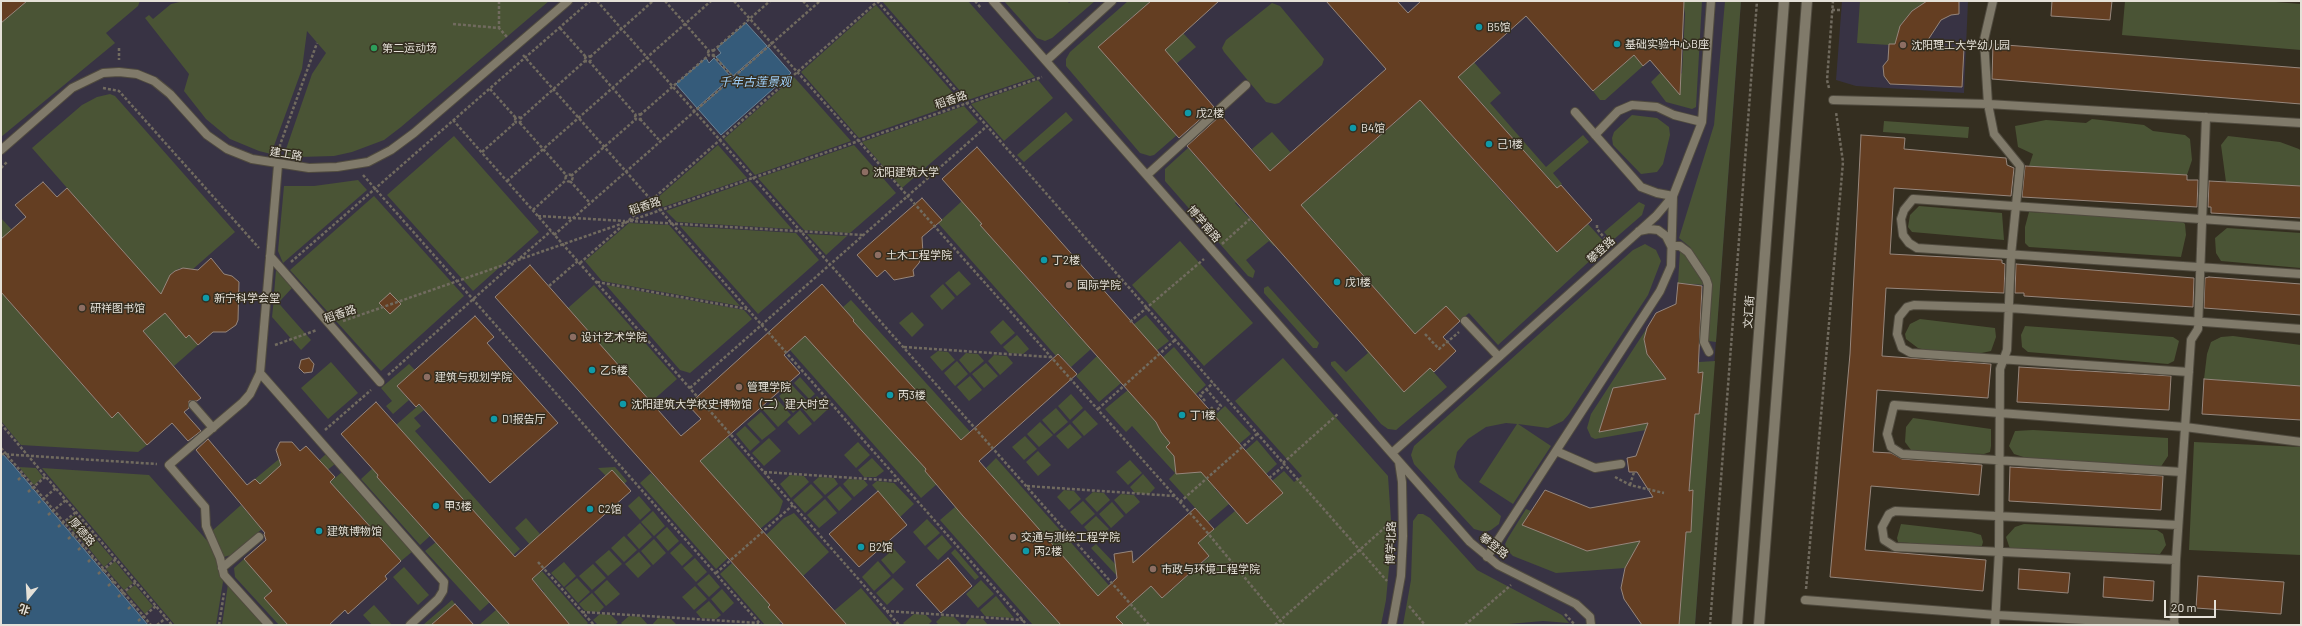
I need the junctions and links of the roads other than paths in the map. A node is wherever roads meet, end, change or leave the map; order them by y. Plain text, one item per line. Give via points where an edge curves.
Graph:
1 (568, 1) edge
2 (993, 1) edge
3 (1112, 1) edge
4 (1711, 1) edge
5 (1784, 1) edge
6 (1807, 1) edge
7 (1993, 1) edge
8 (1046, 61) junction
9 (1246, 85) dead end
10 (1833, 100) road end
11 (1988, 104) junction
12 (1574, 112) dead end
13 (2206, 117) junction
14 (1702, 122) junction
15 (2301, 123) edge
16 (1595, 135) junction
17 (1, 150) edge
18 (278, 165) junction
19 (1147, 175) junction
20 (1674, 196) junction
21 (2016, 207) junction
22 (2203, 219) junction
23 (2301, 226) edge
24 (1638, 231) junction
25 (1671, 246) junction
26 (2011, 255) junction
27 (270, 256) junction
28 (2201, 267) junction
29 (2301, 274) edge
30 (2009, 308) junction
31 (2198, 321) junction
32 (1466, 322) road end
33 (2301, 329) edge
34 (1709, 352) dead end
35 (1499, 357) junction
36 (2004, 359) junction
37 (2189, 372) junction
38 (260, 373) junction
39 (380, 382) road end
40 (193, 405) dead end
41 (2000, 415) junction
42 (2185, 427) junction
43 (213, 428) junction
44 (2301, 442) edge
45 (1556, 451) junction
46 (1392, 453) junction
47 (1399, 461) junction
48 (2000, 462) junction
49 (1621, 464) dead end
50 (2182, 472) junction
51 (1999, 516) junction
52 (2178, 525) junction
53 (259, 537) dead end
54 (1999, 551) junction
55 (1487, 557) junction
56 (2176, 560) junction
57 (223, 571) junction
58 (1806, 600) road end
59 (1996, 615) junction
60 (269, 625) edge
61 (410, 625) edge
62 (1392, 625) edge
63 (1592, 625) edge
64 (1737, 625) edge
65 (1759, 625) edge
66 (1996, 625) edge
67 (2175, 625) edge

1 - 18 lane, 建工路 via 391,150 368,162 354,164 309,168
2 - 8 lane, 博学南路
3 - 8 lane
4 - 14 lane, 攀登路
5 - 64 street, 文汇街
6 - 65 street
7 - 11 lane via 1984,40
8 - 19 lane, 博学南路
9 - 19 lane
10 - 11 lane
11 - 13 lane
11 - 21 lane via 1994,134 2020,166
12 - 16 lane
13 - 15 lane
13 - 22 lane
14 - 16 lane via 1674,115 1657,107 1632,105 1618,111
14 - 20 lane, 攀登路
16 - 20 lane via 1641,187
17 - 18 lane, 建工路 via 72,88 103,73 119,72 137,74 154,81 170,94 207,135 227,149 252,159
18 - 27 lane
19 - 46 lane, 博学南路
20 - 24 lane, 攀登路
20 - 25 lane
21 - 22 lane
21 - 26 lane
21 - 26 lane via 1914,199 1904,210 1901,219 1903,235 1917,248
22 - 23 lane
22 - 28 lane
24 - 25 lane via 1658,230 1666,236
24 - 35 lane, 攀登路
25 - 34 lane via 1680,246 1688,252 1708,285 1704,342
25 - 45 lane via 1670,266 1660,291
26 - 28 lane
26 - 30 lane
27 - 38 lane
27 - 39 lane
28 - 29 lane
28 - 31 lane
30 - 31 lane
30 - 36 lane via 2007,350
30 - 36 lane via 1914,305 1907,307 1899,317 1896,334 1902,348 1911,353
31 - 33 lane
31 - 37 lane via 2198,329 2190,340
32 - 35 lane
35 - 46 lane, 攀登路
36 - 37 lane
36 - 41 lane via 2000,369
37 - 42 lane
38 - 43 lane via 250,394
38 - 61 lane via 444,582 443,591 438,599
40 - 43 lane
41 - 42 lane
41 - 48 lane
41 - 48 lane via 1894,406 1887,434 1890,447 1902,454
42 - 44 lane
42 - 50 lane
43 - 57 lane via 170,465 204,507 206,526
45 - 49 lane via 1595,468
45 - 55 lane
46 - 47 lane, 博学南路
47 - 55 lane, 攀登路 via 1470,542
47 - 62 lane, 博学北路 via 1402,549
48 - 50 lane
48 - 51 lane
50 - 52 lane
51 - 52 lane
51 - 54 lane
51 - 54 lane via 1895,511 1889,514 1882,527 1884,540 1895,547
52 - 56 lane
53 - 57 lane
54 - 56 lane
54 - 59 lane
55 - 63 lane, 攀登路 via 1576,604 1590,617
56 - 67 lane
57 - 60 lane
58 - 59 lane
59 - 66 lane
59 - 67 lane

